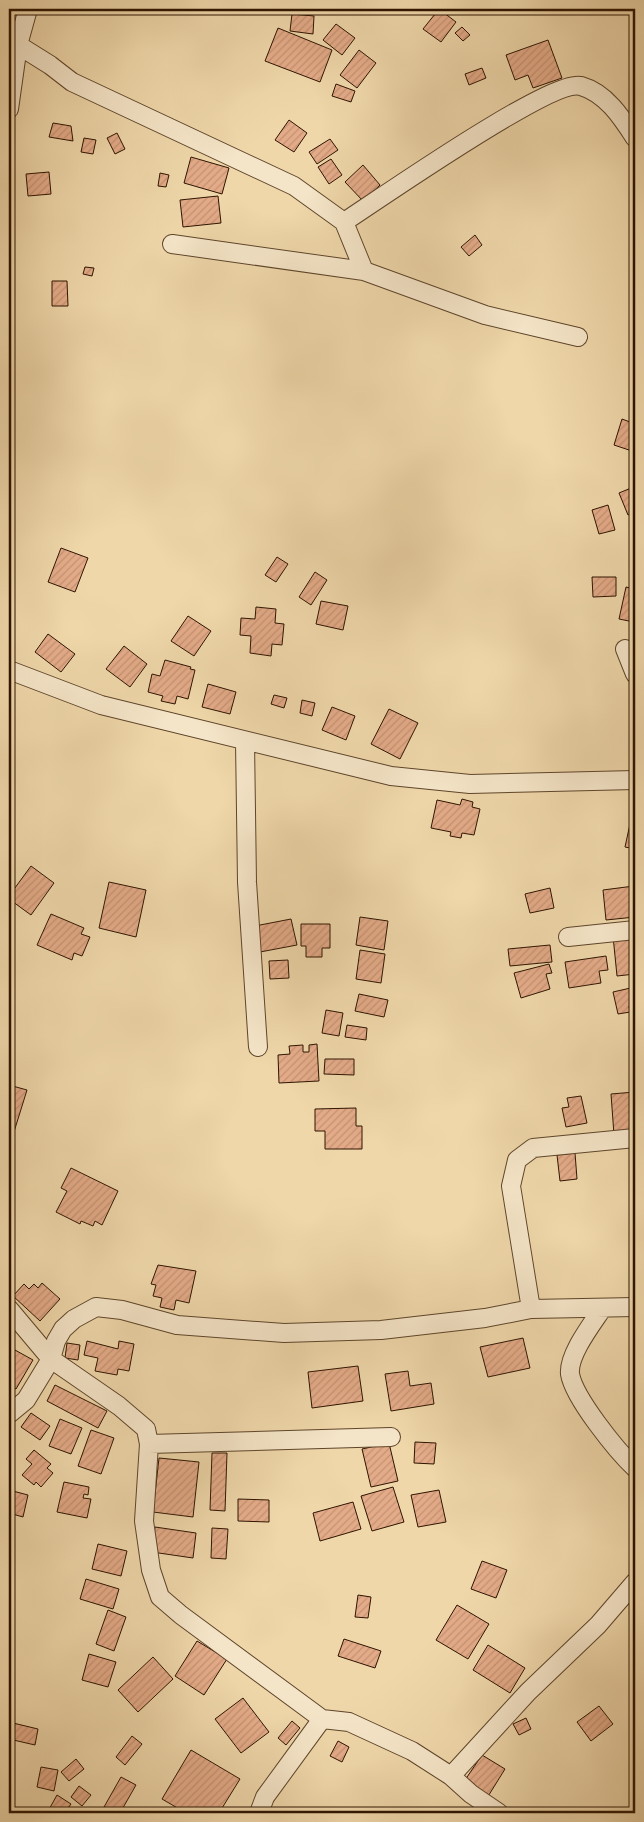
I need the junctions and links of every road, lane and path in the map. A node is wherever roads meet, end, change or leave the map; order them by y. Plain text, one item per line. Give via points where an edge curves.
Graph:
1 (28, 9) edge
2 (18, 45) junction
3 (9, 110) edge
4 (635, 138) edge
5 (344, 222) junction
6 (172, 244) dead end
7 (364, 271) junction
8 (578, 337) dead end
9 (625, 649) dead end
10 (9, 670) edge
11 (635, 674) edge
12 (245, 741) junction
13 (635, 780) edge
14 (635, 930) edge
15 (568, 937) dead end
16 (258, 1047) dead end
17 (635, 1138) edge
18 (635, 1307) edge
19 (9, 1309) edge
20 (531, 1309) junction
21 (602, 1309) junction
22 (51, 1359) junction
23 (9, 1414) edge
24 (391, 1437) dead end
25 (149, 1444) junction
26 (635, 1468) edge
27 (635, 1582) edge
28 (322, 1719) junction
29 (451, 1776) junction
30 (259, 1813) edge
31 (499, 1813) edge

1 - 2 street
2 - 3 street
2 - 5 street via 72,82 294,186
4 - 5 street via 604,98 580,86 562,88 482,131
5 - 7 street
6 - 7 street
7 - 8 street via 485,315
9 - 11 street
10 - 12 street via 101,705
12 - 13 street via 416,780 470,784
12 - 16 street via 247,882
14 - 15 street
17 - 20 street via 533,1148 517,1160 511,1186
18 - 21 street
19 - 22 street
20 - 21 street
20 - 22 street via 485,1318 381,1330 284,1333 177,1326 122,1310 96,1307 63,1329
21 - 26 street via 578,1344 570,1373 580,1396 618,1452
22 - 23 street via 26,1400
22 - 25 street via 138,1420 146,1429
24 - 25 street
25 - 28 street via 144,1521 151,1570 160,1596
27 - 29 street via 598,1625 528,1692
28 - 29 street via 349,1722 412,1751
28 - 30 street via 265,1797
29 - 31 street

